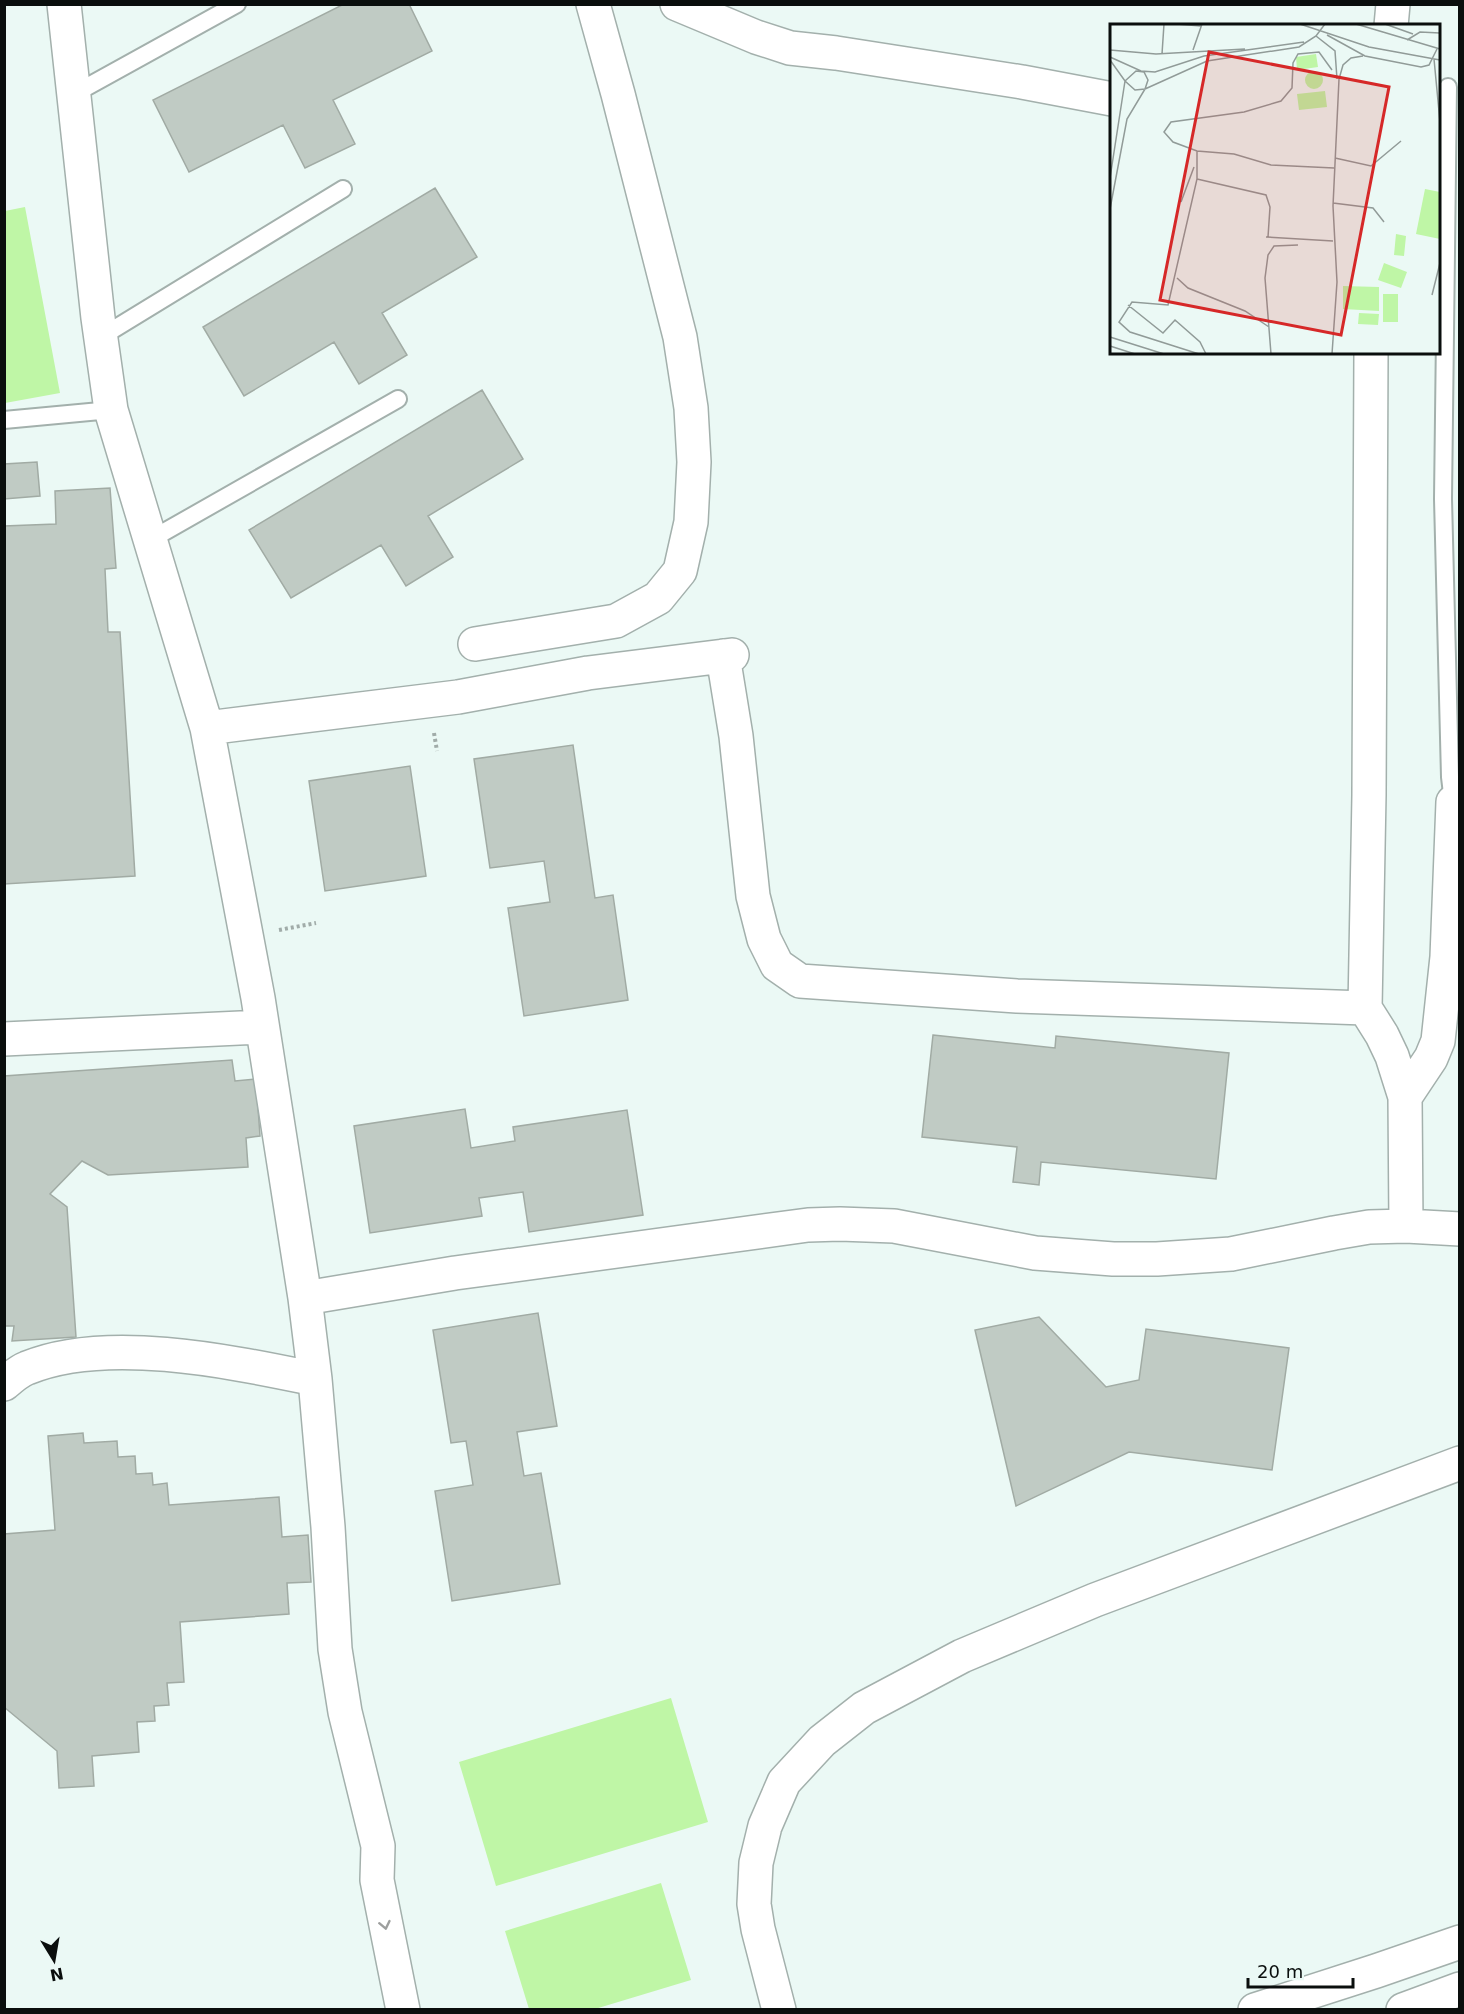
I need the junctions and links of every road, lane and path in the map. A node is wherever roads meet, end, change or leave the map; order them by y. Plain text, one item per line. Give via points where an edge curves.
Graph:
1 (64, 4) edge
2 (237, 4) edge
3 (592, 4) edge
4 (677, 4) edge
5 (1393, 4) edge
6 (1391, 24) edge
7 (1448, 87) dead end
8 (74, 94) junction
9 (1110, 99) edge
10 (1453, 148) edge
11 (343, 189) dead end
12 (1453, 322) edge
13 (101, 337) junction
14 (1371, 354) edge
15 (398, 399) dead end
16 (111, 410) junction
17 (4, 420) edge
18 (1451, 498) edge
19 (150, 540) junction
20 (475, 644) dead end
21 (207, 728) junction
22 (1454, 786) edge
23 (1365, 1008) junction
24 (262, 1026) junction
25 (4, 1039) edge
26 (1405, 1097) junction
27 (1406, 1226) junction
28 (1460, 1229) edge
29 (305, 1298) junction
30 (315, 1379) junction
31 (4, 1384) edge
32 (1460, 1464) edge
33 (378, 1846) junction
34 (1460, 1942) edge
35 (1460, 1989) edge
36 (403, 2010) edge
37 (426, 2010) edge
38 (779, 2010) edge
39 (1255, 2010) edge
40 (1403, 2010) edge

1 - 8 street
2 - 8 lane
3 - 20 street via 680,337 691,408 692,522 680,571 658,598 616,621
4 - 9 street via 790,48
5 - 6 street
7 - 10 lane
8 - 13 street
10 - 12 lane
11 - 13 lane
12 - 18 lane
13 - 16 street
14 - 23 street
15 - 19 lane
16 - 17 lane
16 - 19 street
18 - 22 lane
19 - 21 street
21 - 23 street via 458,697 588,673 727,655 753,896 764,939 777,965 800,981 1017,996
21 - 24 street
22 - 26 street via 1438,1041
23 - 26 street via 1392,1056
24 - 25 street
24 - 29 street
26 - 27 street
27 - 28 street
27 - 29 street via 1369,1227 1231,1254 1113,1259 1035,1253 894,1226 808,1225 455,1273
29 - 30 street
30 - 31 street via 235,1363 93,1353 25,1368
30 - 33 street via 335,1649 345,1712
32 - 38 street via 1095,1600 962,1656 864,1708 822,1742 784,1782 765,1826 756,1863 754,1904
33 -> 36 street via 376,1880
33 - 37 street via 396,1875
34 - 39 street
35 - 40 street

